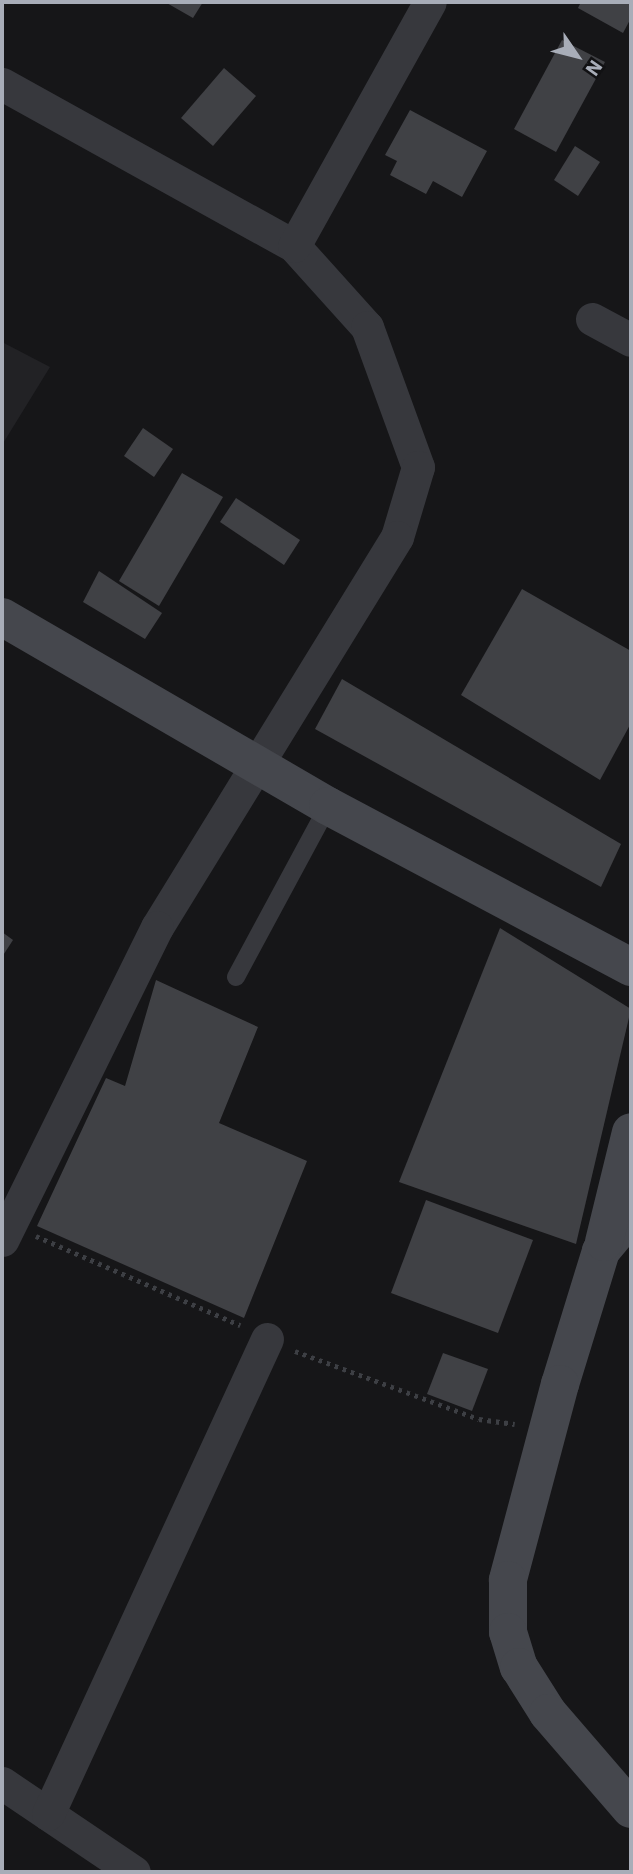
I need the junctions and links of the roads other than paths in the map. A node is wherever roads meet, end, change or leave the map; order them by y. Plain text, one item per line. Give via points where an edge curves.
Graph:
1 (430, 2) edge
2 (2, 85) edge
3 (294, 246) junction
4 (592, 318) dead end
5 (631, 340) edge
6 (2, 617) edge
7 (260, 768) junction
8 (328, 806) junction
9 (631, 967) edge
10 (236, 976) dead end
11 (631, 1132) edge
12 (631, 1215) edge
13 (2, 1240) edge
14 (601, 1251) junction
15 (267, 1339) dead end
16 (2, 1783) edge
17 (631, 1809) edge
18 (48, 1814) junction
19 (134, 1872) edge

1 - 3 street
2 - 3 street
3 - 7 street via 367,327 407,422 418,467 397,537
4 - 5 street
6 - 7 street
7 - 8 street
7 - 13 street via 157,927
8 - 9 street
8 - 10 lane
11 - 14 street
12 - 14 street
14 - 17 street via 525,1505 508,1580 508,1632 519,1667 548,1713
15 - 18 street
16 - 18 street
18 - 19 street

